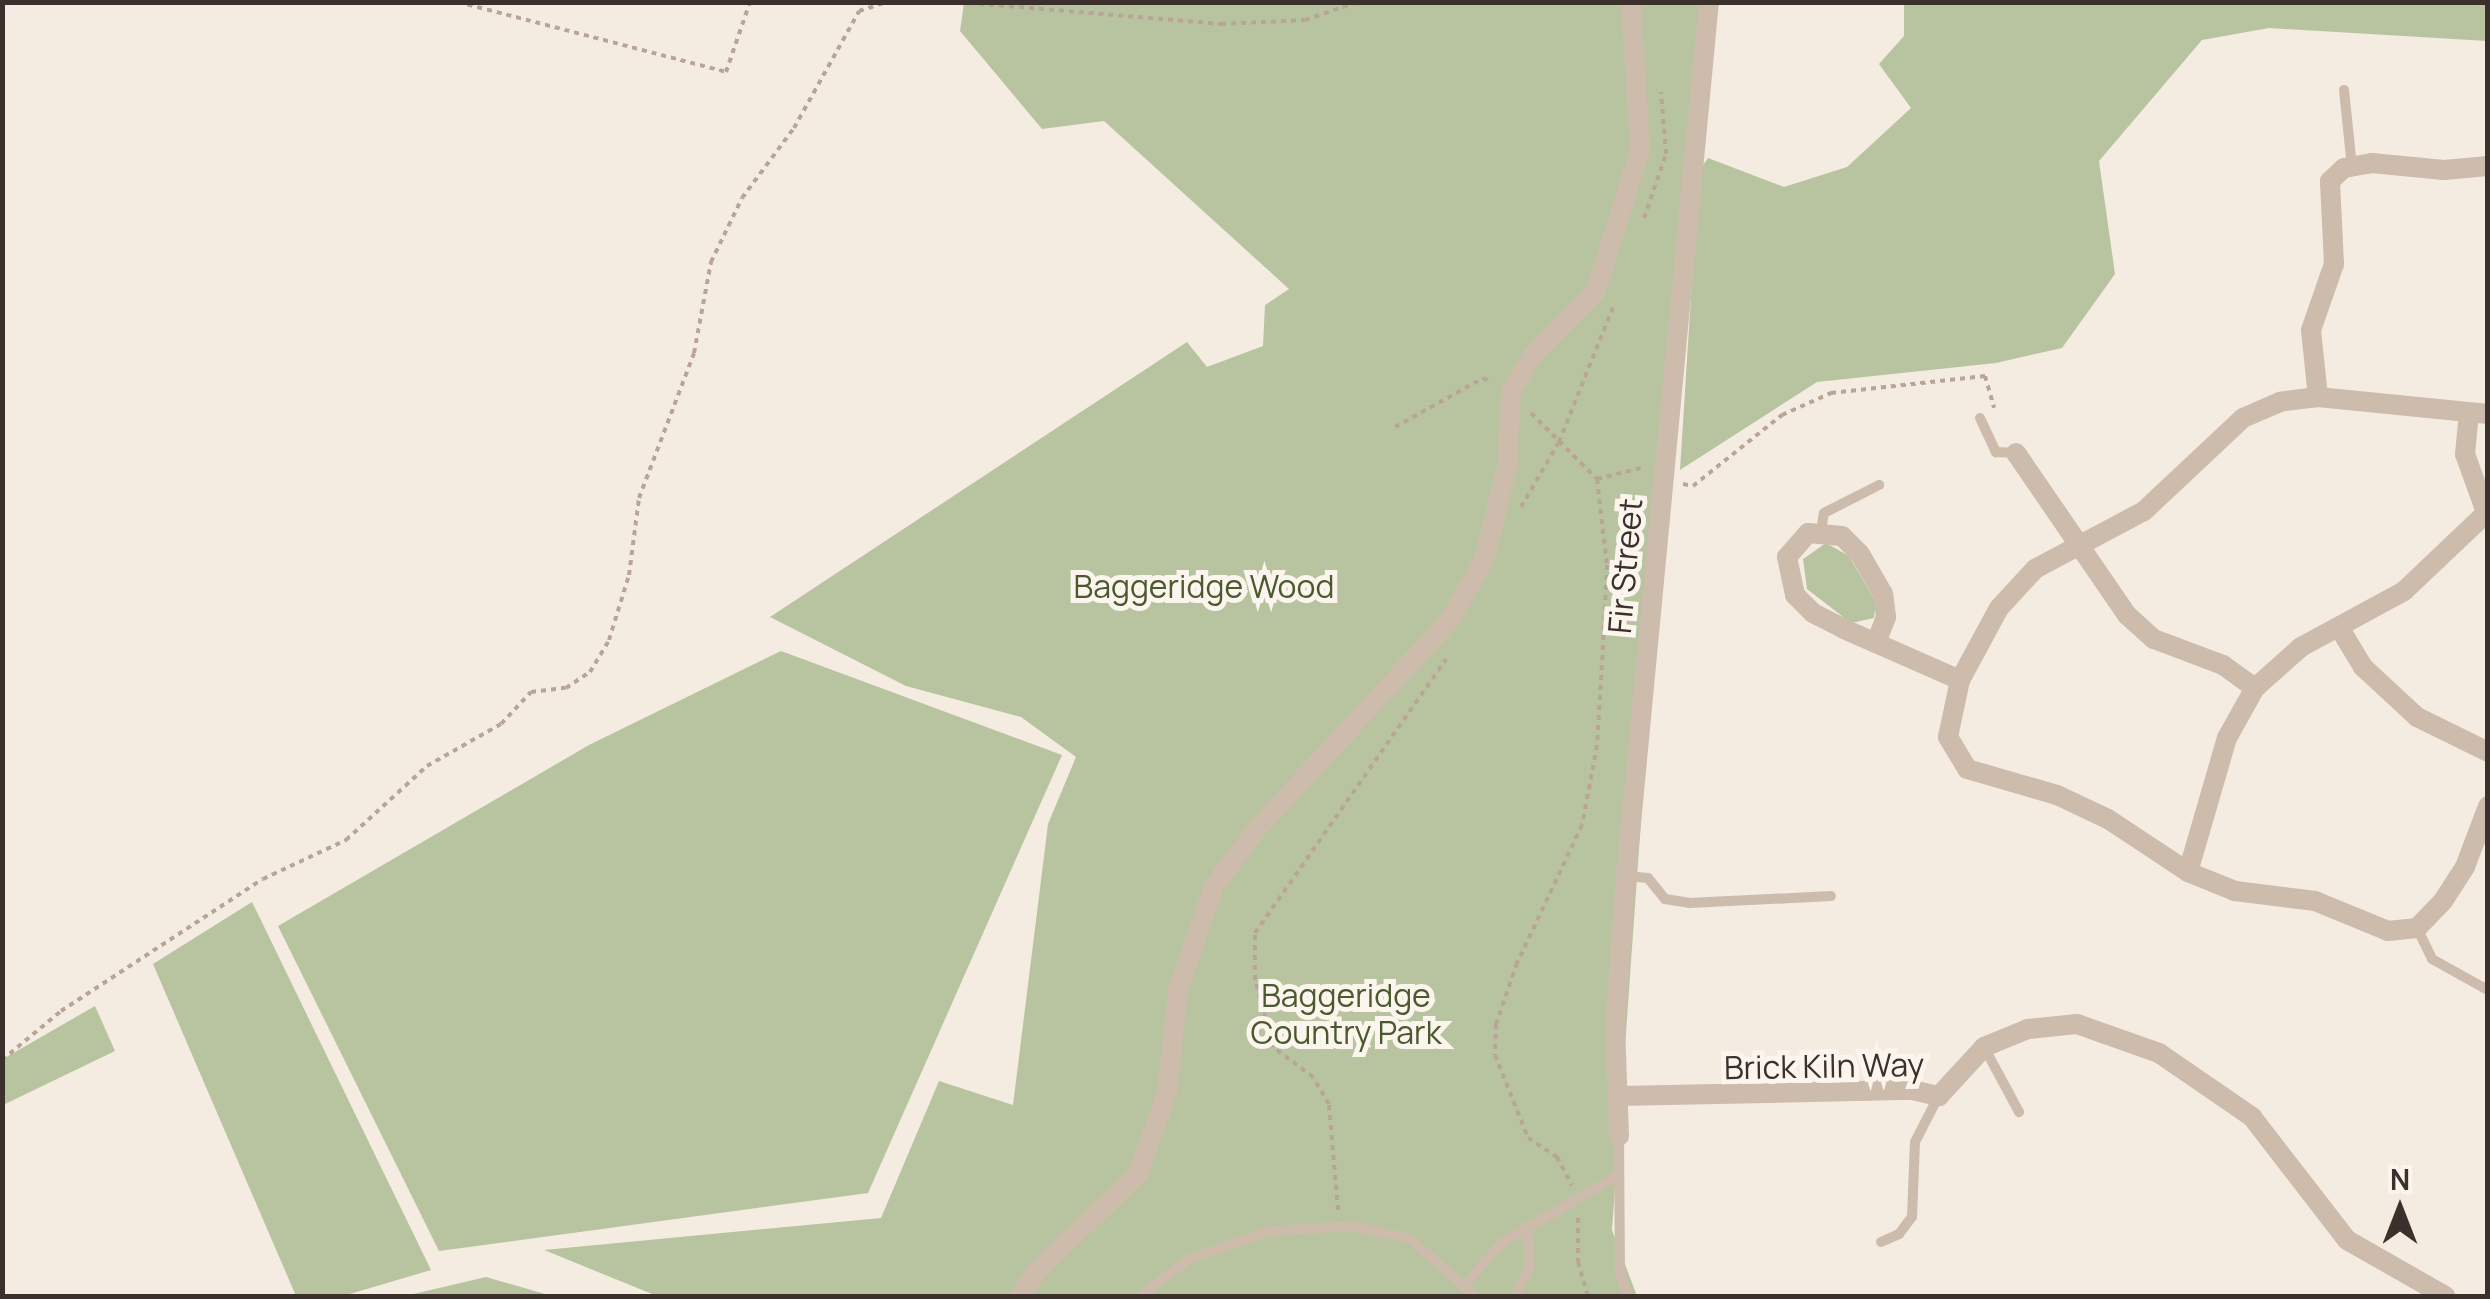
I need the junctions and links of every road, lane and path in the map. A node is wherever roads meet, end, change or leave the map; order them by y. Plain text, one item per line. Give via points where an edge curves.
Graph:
1 (458, 2) edge
2 (750, 2) edge
3 (887, 2) edge
4 (959, 2) edge
5 (1358, 2) edge
6 (1630, 2) edge
7 (1709, 2) edge
8 (2344, 90) dead end
9 (2488, 166) edge
10 (2352, 167) junction
11 (1511, 392) junction
12 (2318, 397) junction
13 (1995, 414) dead end
14 (2478, 414) edge
15 (1980, 418) dead end
16 (1395, 427) dead end
17 (2016, 453) joint
18 (1664, 473) junction
19 (1597, 479) junction
20 (1879, 485) dead end
21 (2486, 516) edge
22 (1821, 531) junction
23 (2074, 544) junction
24 (2339, 627) junction
25 (1876, 643) junction
26 (1960, 680) junction
27 (2255, 688) junction
28 (2488, 752) edge
29 (2488, 806) edge
30 (2188, 872) junction
31 (1626, 876) junction
32 (1831, 896) dead end
33 (2416, 928) junction
34 (2488, 990) edge
35 (1984, 1046) junction
36 (2, 1060) edge
37 (1619, 1096) junction
38 (1938, 1096) junction
39 (2020, 1112) dead end
40 (1619, 1136) joint
41 (1618, 1175) junction
42 (1578, 1194) junction
43 (1528, 1226) junction
44 (1881, 1242) dead end
45 (1466, 1283) junction
46 (1020, 1296) edge
47 (1142, 1296) edge
48 (1476, 1296) edge
49 (1515, 1296) edge
50 (1588, 1296) edge
51 (1628, 1296) edge
52 (2445, 1296) edge

1 - 2 path via 726,72
3 - 36 path via 859,11 794,128 742,198 712,262 694,353 639,498 629,576 610,640 590,672 566,688 531,692 501,724 426,766 346,840 263,878 61,1011
4 - 5 path via 1221,24 1305,20
6 - 11 street via 1640,150 1596,291 1533,355
7 - 18 street, Fir Street
8 - 10 lane
9 - 10 street
10 - 12 street via 2330,181 2326,200 2334,264 2311,330
11 - 16 path via 1483,378
11 - 19 path
11 - 46 street via 1506,467 1484,560 1450,620 1256,829 1214,886 1178,990 1167,1093 1138,1174 1038,1270
12 - 14 street
12 - 23 street via 2280,402 2243,418 2144,511
13 - 18 path via 1985,376 1831,393 1782,414 1693,486
14 - 21 street via 2465,454
15 - 17 lane via 1996,452
17 - 23 street
18 - 19 path
18 - 31 street, Fir Street
19 - 42 path via 1607,565 1588,793 1582,826 1496,1024 1495,1054 1528,1138 1557,1157
20 - 22 lane via 1824,513
21 - 24 street via 2404,591
22 - 25 street via 1851,545 1883,594 1886,617
22 - 25 street via 1794,543 1787,556 1795,595 1813,613
23 - 26 street via 2035,568 1999,608
23 - 27 street via 2127,615 2154,638 2223,665
24 - 27 street via 2300,646
24 - 28 street via 2363,667 2417,717
25 - 26 street
26 - 30 street via 1948,737 1967,769 2057,795 2108,819
27 - 30 street via 2227,738
29 - 33 street via 2465,867
30 - 33 street via 2235,892 2315,901 2388,931
31 - 32 lane via 1648,878 1666,899 1689,903
31 - 37 street, Fir Street via 1615,1025
33 - 34 lane via 2432,959
35 - 38 street, Brick Kiln Way
35 - 39 lane
35 - 52 street, Brick Kiln Way via 2028,1029 2077,1024 2160,1053 2252,1117 2348,1240
37 - 38 street, Brick Kiln Way via 1912,1090
37 - 40 street, Fir Street
38 - 44 lane via 1915,1142 1912,1217 1899,1234
40 - 41 lane
41 - 42 lane
41 - 51 lane via 1620,1274
42 - 43 lane
42 - 50 path via 1578,1262
43 - 45 lane
43 - 49 lane via 1530,1268
45 - 47 lane via 1410,1239 1353,1226 1269,1231 1187,1260
45 - 48 lane

